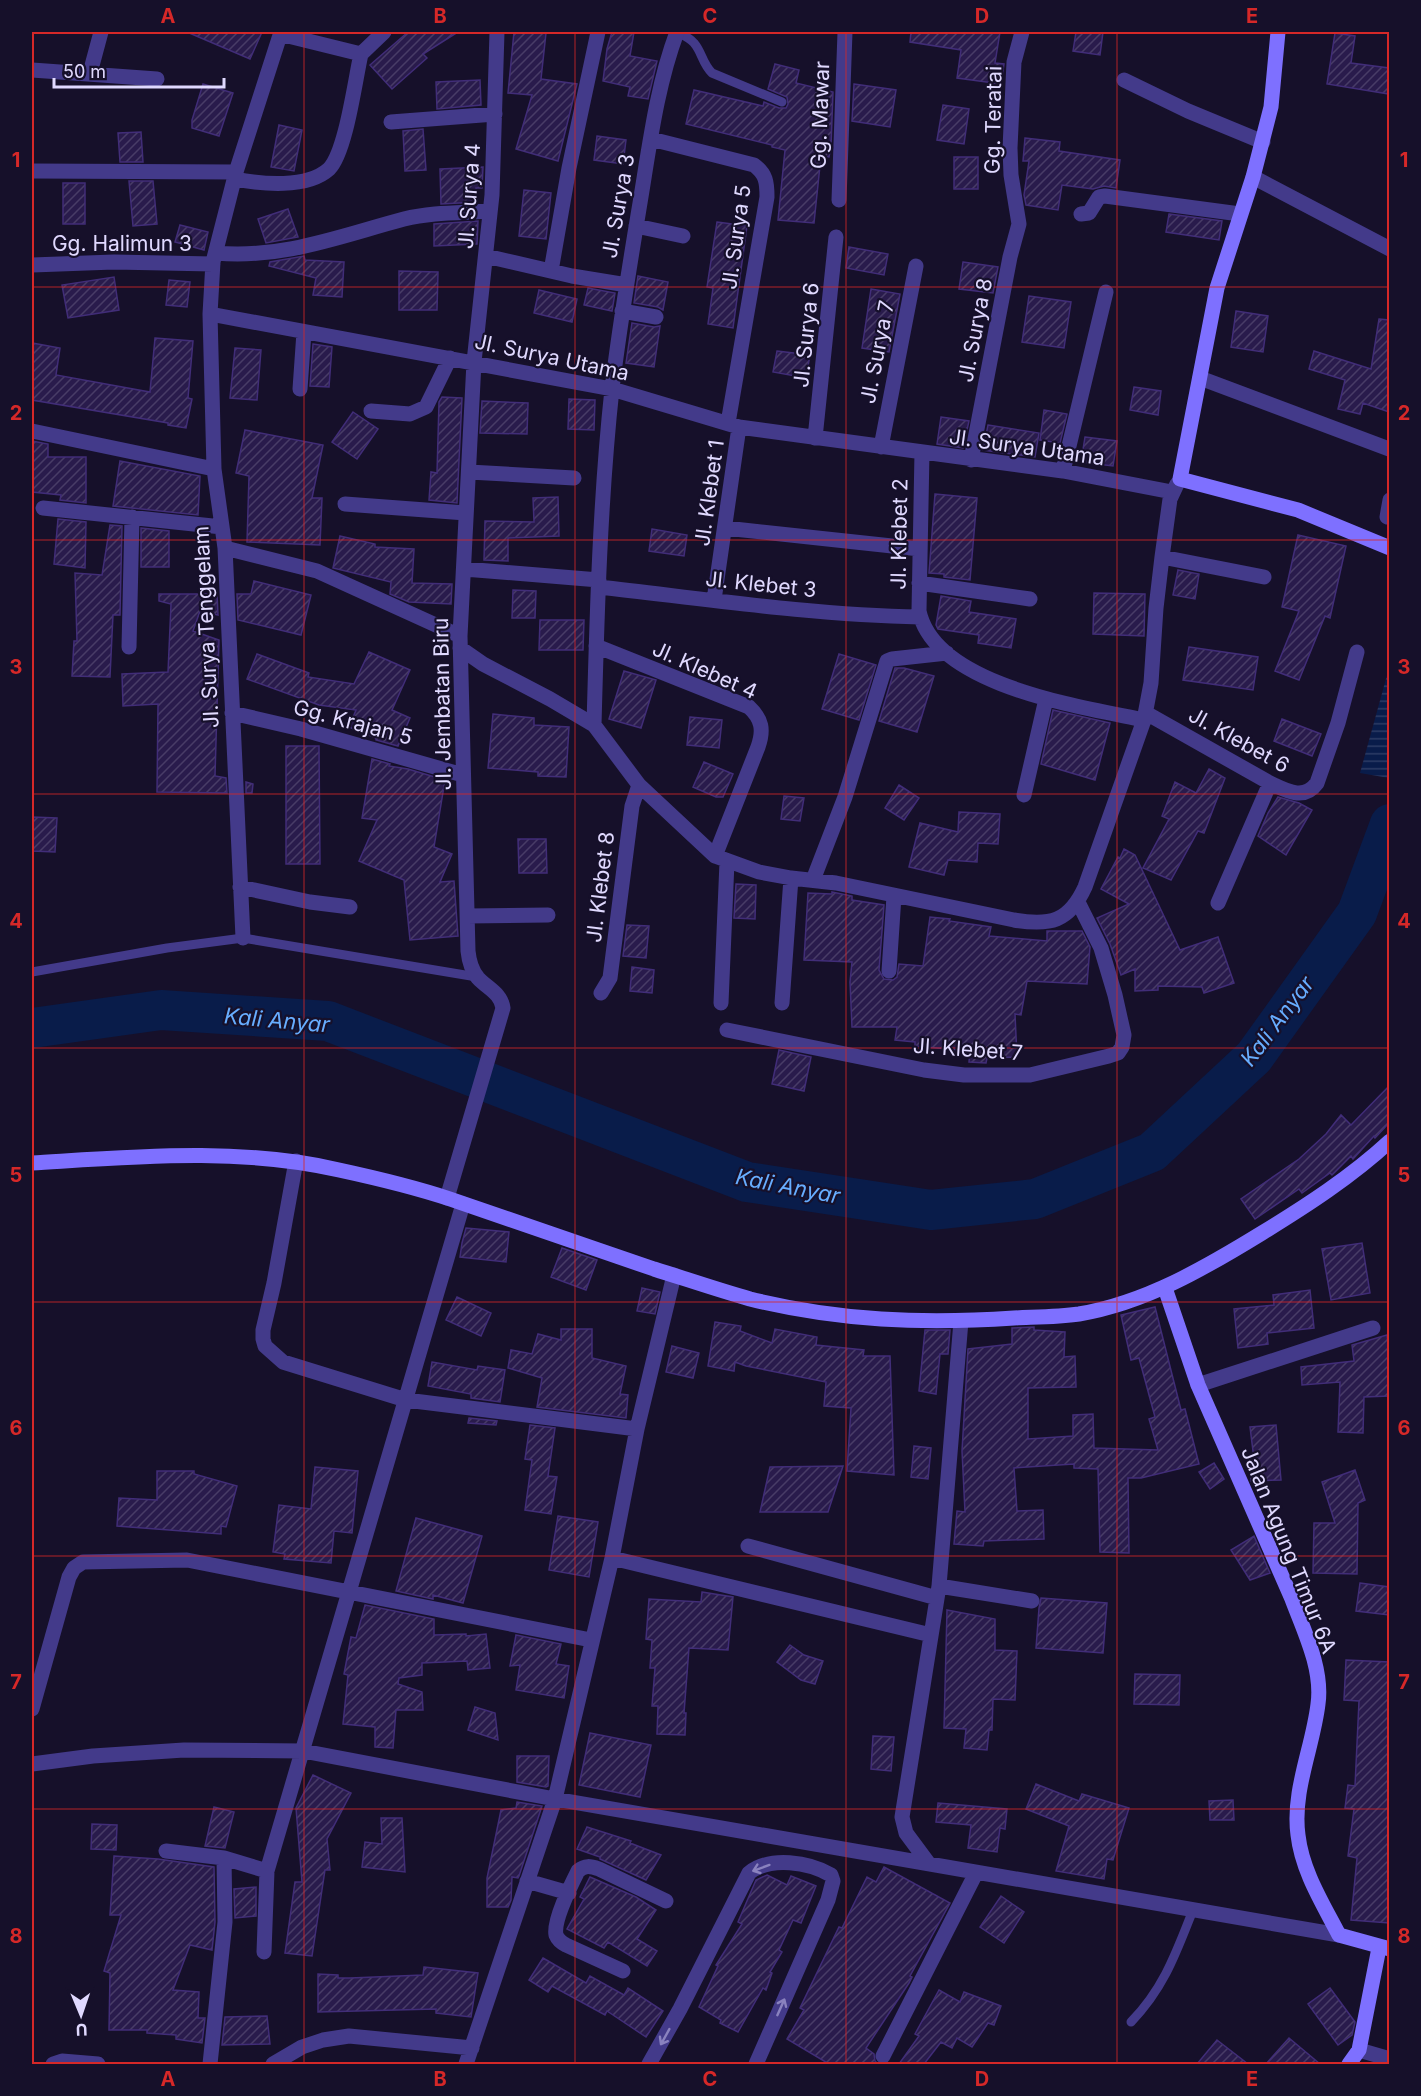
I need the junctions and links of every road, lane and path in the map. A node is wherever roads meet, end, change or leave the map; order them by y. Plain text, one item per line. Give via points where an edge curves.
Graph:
1 (101, 32) edge
2 (384, 32) edge
3 (497, 32) edge
4 (598, 32) edge
5 (677, 32) edge
6 (845, 32) edge
7 (1022, 32) edge
8 (1278, 32) edge
9 (280, 33) edge
10 (361, 54) junction
11 (32, 70) edge
12 (90, 74) junction
13 (158, 79) dead end
14 (32, 80) edge
15 (1124, 80) dead end
16 (782, 102) dead end
17 (495, 114) junction
18 (390, 122) dead end
19 (651, 139) junction
20 (1263, 142) junction
21 (32, 171) edge
22 (236, 175) junction
23 (1253, 177) junction
24 (839, 200) dead end
25 (1017, 209) joint
26 (490, 211) junction
27 (1081, 214) dead end
28 (1240, 214) junction
29 (636, 226) junction
30 (683, 236) dead end
31 (836, 237) dead end
32 (1389, 249) edge
33 (486, 256) junction
34 (214, 258) junction
35 (32, 265) edge
36 (916, 266) dead end
37 (551, 271) junction
38 (621, 284) dead end
39 (1106, 292) dead end
40 (622, 311) junction
41 (210, 314) junction
42 (656, 317) dead end
43 (303, 332) junction
44 (450, 358) junction
45 (474, 362) junction
46 (1200, 378) junction
47 (300, 388) dead end
48 (612, 389) junction
49 (371, 411) dead end
50 (734, 425) junction
51 (32, 431) edge
52 (815, 438) junction
53 (881, 447) junction
54 (1389, 449) edge
55 (922, 452) junction
56 (971, 460) junction
57 (214, 469) junction
58 (1064, 471) junction
59 (469, 472) junction
60 (574, 478) dead end
61 (1180, 478) junction
62 (1172, 492) junction
63 (1389, 500) edge
64 (345, 504) dead end
65 (44, 508) dead end
66 (466, 513) junction
67 (132, 517) junction
68 (1387, 517) dead end
69 (222, 527) junction
70 (725, 528) junction
71 (225, 548) junction
72 (1389, 548) edge
73 (920, 549) junction
74 (1162, 557) junction
75 (464, 568) junction
76 (1264, 577) dead end
77 (599, 583) junction
78 (919, 583) junction
79 (1030, 599) dead end
80 (714, 600) junction
81 (920, 617) junction
82 (460, 642) junction
83 (596, 646) junction
84 (129, 647) dead end
85 (1357, 652) dead end
86 (947, 653) junction
87 (1046, 699) junction
88 (232, 713) junction
89 (1145, 716) junction
90 (594, 725) junction
91 (463, 775) junction
92 (1270, 783) junction
93 (639, 785) junction
94 (1024, 795) dead end
95 (721, 859) junction
96 (791, 879) junction
97 (813, 880) junction
98 (240, 887) junction
99 (894, 896) junction
100 (1078, 902) junction
101 (1218, 903) dead end
102 (350, 907) dead end
103 (548, 915) dead end
104 (467, 916) junction
105 (243, 938) junction
106 (889, 971) dead end
107 (32, 972) edge
108 (477, 976) junction
109 (601, 993) dead end
110 (721, 1003) dead end
111 (782, 1003) dead end
112 (727, 1030) dead end
113 (1389, 1141) edge
114 (296, 1161) junction
115 (32, 1163) edge
116 (447, 1198) junction
117 (463, 1204) junction
118 (674, 1275) junction
119 (1165, 1288) junction
120 (961, 1321) junction
121 (1373, 1328) dead end
122 (1198, 1385) junction
123 (406, 1400) junction
124 (637, 1429) junction
125 (748, 1546) dead end
126 (612, 1558) junction
127 (350, 1592) junction
128 (938, 1592) junction
129 (1032, 1601) dead end
130 (932, 1635) junction
131 (591, 1640) junction
132 (32, 1709) edge
133 (303, 1751) junction
134 (32, 1764) edge
135 (555, 1799) junction
136 (798, 1841) junction
137 (166, 1851) dead end
138 (224, 1858) junction
139 (785, 1862) junction
140 (929, 1864) junction
141 (267, 1871) junction
142 (976, 1873) junction
143 (527, 1881) junction
144 (569, 1893) junction
145 (666, 1901) dead end
146 (1193, 1910) junction
147 (1340, 1935) junction
148 (1384, 1949) edge
149 (264, 1952) dead end
150 (622, 1971) dead end
151 (1131, 2022) dead end
152 (472, 2048) junction
153 (1362, 2051) junction
154 (883, 2056) dead end
155 (1389, 2059) edge
156 (53, 2064) edge
157 (98, 2064) edge
158 (210, 2064) edge
159 (273, 2064) edge
160 (466, 2064) edge
161 (650, 2064) edge
162 (756, 2064) edge
163 (1349, 2064) edge

1 - 12 street
2 - 10 street
3 - 17 street, Jl. Surya 4
4 - 37 street
5 - 16 lane via 693,41 712,73
5 - 19 street, Jl. Surya 3 via 665,68
6 - 24 street, Gg. Mawar
7 - 25 street, Gg. Teratai via 1014,62 1011,124 1011,175
8 - 20 street via 1271,107
9 - 10 street
9 - 22 street
10 - 22 street via 347,122 330,168 312,178 283,184 256,183
11 - 12 street
11 - 14 street
12 - 13 street
15 - 20 street
17 - 18 street
17 - 26 street, Jl. Surya 4
19 - 29 street, Jl. Surya 3
19 - 50 street, Jl. Surya 5 via 754,165 767,181
20 - 23 street
21 - 22 street
22 - 34 street
23 - 28 street
23 - 32 street
25 - 56 street, Jl. Surya 8 via 1018,233 1010,256
26 - 33 street, Jl. Surya 4
26 - 34 street, Gg. Halimun 3 via 432,214 283,251
27 - 28 street via 1089,213 1099,197 1113,196
28 - 46 street via 1217,288
29 - 30 street
29 - 40 street, Jl. Surya 3
31 - 52 street, Jl. Surya 6
33 - 37 street
33 - 45 street, Jl. Surya 4
34 - 35 street, Gg. Halimun 3
34 - 41 street
36 - 53 street, Jl. Surya 7
37 - 38 street
39 - 58 street
40 - 42 street
40 - 48 street, Jl. Surya 3
41 - 43 street, Jl. Surya Utama
41 - 57 street, Jl. Surya Tenggelam
43 - 44 street, Jl. Surya Utama
43 - 47 street
44 - 45 street, Jl. Surya Utama
44 - 49 street via 426,407 410,414
45 - 48 street, Jl. Surya Utama
45 - 59 street, Jl. Jembatan Biru
46 - 54 street
46 - 61 street
48 - 50 street, Jl. Surya Utama
48 - 77 street, Jl. Surya 3
50 - 52 street, Jl. Surya Utama
50 - 70 street, Jl. Klebet 1
51 - 57 street
52 - 53 street, Jl. Surya Utama
53 - 55 street, Jl. Surya Utama
55 - 56 street, Jl. Surya Utama
55 - 73 street, Jl. Klebet 2
56 - 58 street, Jl. Surya Utama
57 - 69 street, Jl. Surya Tenggelam
58 - 62 street, Jl. Surya Utama
59 - 60 street
59 - 66 street, Jl. Jembatan Biru
61 - 62 street
61 - 72 street via 1298,510
62 - 74 street
63 - 68 street
64 - 66 street
65 - 67 street
66 - 75 street, Jl. Jembatan Biru
67 - 69 street
67 - 84 street
69 - 71 street, Jl. Surya Tenggelam
70 - 73 street
70 - 80 street, Jl. Klebet 1
71 - 82 street via 317,572
71 - 88 street, Jl. Surya Tenggelam
73 - 78 street, Jl. Klebet 2
74 - 76 street
74 - 89 street
75 - 77 street, Jl. Klebet 3
75 - 82 street, Jl. Jembatan Biru
77 - 80 street, Jl. Klebet 3
77 - 83 street, Jl. Surya 3
78 - 79 street
78 - 81 street, Jl. Klebet 2
80 - 81 street, Jl. Klebet 3
81 - 86 street, Jl. Klebet 6
82 - 90 street via 483,664
82 - 91 street, Jl. Jembatan Biru
83 - 90 street, Jl. Surya 3
83 - 95 street, Jl. Klebet 4 via 755,712 761,737
85 - 92 street, Jl. Klebet 6 via 1317,783 1305,794 1296,794
86 - 87 street, Jl. Klebet 6 via 991,680
86 - 97 street via 887,661 845,797
87 - 89 street, Jl. Klebet 6
87 - 94 street
88 - 91 street, Gg. Krajan 5
88 - 98 street, Jl. Surya Tenggelam
89 - 92 street, Jl. Klebet 6
89 - 100 street
90 - 93 street
91 - 104 street, Jl. Jembatan Biru
92 - 101 street
93 - 95 street
93 - 109 street, Jl. Klebet 8 via 632,806 610,978
95 - 96 street via 759,873
95 - 110 street
96 - 97 street
96 - 111 street
97 - 99 street
98 - 102 street
98 - 105 street, Jl. Surya Tenggelam
99 - 100 street via 1034,923 1068,914
99 - 106 street
100 - 112 street, Jl. Klebet 7 via 1104,957 1115,995 1124,1035 1118,1053 1030,1075 964,1075
103 - 104 street
104 - 108 street, Jl. Jembatan Biru via 469,959
105 - 107 lane
105 - 108 lane
108 - 116 street, Jl. Jembatan Biru via 502,1001 502,1015
113 - 119 street via 1300,1210
114 - 115 street via 226,1156
114 - 116 street
114 - 123 street via 263,1330 265,1346 283,1362
116 - 117 street
117 - 118 street
117 - 123 street
118 - 120 street via 748,1298 821,1314
118 - 124 street
119 - 120 street via 1078,1314
119 - 122 street, Jalan Agung Timur 6A
120 - 128 street
121 - 122 street
122 - 147 street, Jalan Agung Timur 6A via 1292,1599 1316,1671 1319,1702 1297,1807 1298,1834 1313,1883
123 - 124 street
123 - 127 street
124 - 126 street
125 - 128 street
126 - 130 street
126 - 131 street
127 - 131 street
127 - 132 street via 187,1560 83,1562 69,1577
127 - 133 street
128 - 129 street
128 - 130 street
130 - 140 street via 902,1817 906,1833
131 - 135 street
133 - 134 street via 184,1750
133 - 135 street
133 - 141 street
135 - 136 street
135 - 143 street
136 - 139 street
136 - 140 street
137 - 138 street
138 - 141 street
138 - 158 street via 225,1922
139 -> 161 street via 762,1865 749,1873
162 -> 139 street via 833,1881 822,1870
140 - 142 street
141 - 149 street
142 - 146 street
142 - 154 street
143 - 144 street
143 - 152 street
144 - 145 street via 578,1871 589,1866
144 - 150 street via 558,1920 559,1941
146 - 147 street
146 - 151 lane via 1161,1985
147 - 148 street
148 - 153 street
152 - 159 street via 349,2036 302,2047
152 - 160 street
153 - 155 street
153 - 163 street
156 - 157 street

